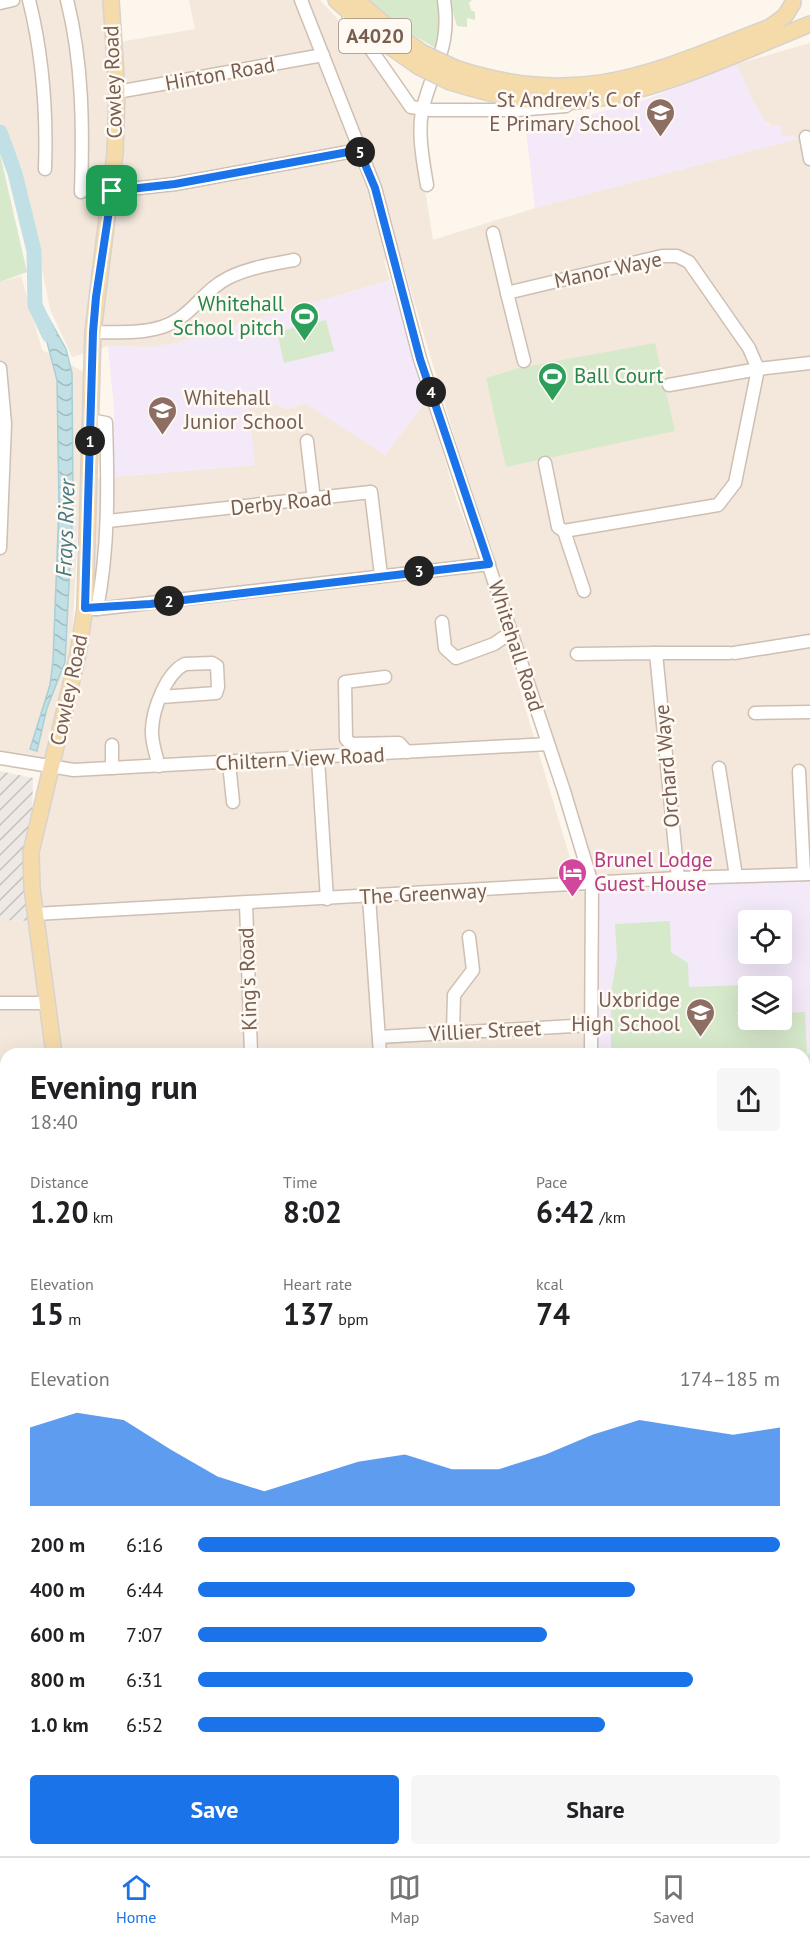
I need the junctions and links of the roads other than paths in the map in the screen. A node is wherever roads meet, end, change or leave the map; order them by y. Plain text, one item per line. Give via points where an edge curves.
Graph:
1 (29, 0) edge
2 (67, 0) edge
3 (111, 0) edge
4 (301, 0) edge
5 (356, 0) edge
6 (444, 0) edge
7 (793, 1) edge
8 (340, 5) edge
9 (810, 18) edge
10 (810, 24) edge
11 (323, 55) junction
12 (421, 60) junction
13 (452, 75) junction
14 (117, 92) junction
15 (591, 100) junction
16 (422, 109) junction
17 (806, 138) dead end
18 (359, 150) junction
19 (810, 159) edge
20 (48, 162) dead end
21 (427, 185) dead end
22 (112, 191) junction
23 (81, 192) dead end
24 (493, 233) dead end
25 (294, 260) dead end
26 (507, 293) junction
27 (93, 332) junction
28 (524, 361) dead end
29 (810, 363) edge
30 (0, 368) edge
31 (758, 369) junction
32 (669, 385) dead end
33 (90, 420) junction
34 (306, 441) dead end
35 (545, 463) dead end
36 (314, 500) junction
37 (108, 521) junction
38 (564, 531) junction
39 (0, 548) edge
40 (489, 564) junction
41 (381, 575) junction
42 (584, 591) dead end
43 (91, 609) junction
44 (442, 622) dead end
45 (510, 633) junction
46 (810, 640) edge
47 (656, 653) junction
48 (578, 654) dead end
49 (385, 677) dead end
50 (161, 697) junction
51 (810, 712) edge
52 (755, 713) dead end
53 (548, 744) junction
54 (112, 745) dead end
55 (407, 752) junction
56 (0, 758) edge
57 (318, 759) junction
58 (229, 763) junction
59 (41, 766) junction
60 (159, 766) junction
61 (112, 768) junction
62 (719, 768) dead end
63 (799, 771) dead end
64 (233, 802) dead end
65 (807, 874) edge
66 (735, 876) junction
67 (678, 878) junction
68 (592, 884) junction
69 (369, 897) junction
70 (327, 899) junction
71 (246, 903) junction
72 (35, 914) junction
73 (469, 938) dead end
74 (0, 1003) edge
75 (47, 1003) junction
76 (591, 1025) junction
77 (453, 1032) junction
78 (379, 1037) junction
79 (53, 1048) edge
80 (251, 1048) edge
81 (380, 1048) edge
82 (591, 1048) edge

1 - 20 street via 43,71
2 - 23 street via 81,76
3 - 14 main road, Cowley Road
4 - 11 street, Whitehall Road
5 - 12 main road, A4020
6 - 16 street via 447,38
7 - 9 main road, A4020
7 - 13 main road, A4020 via 785,16 771,27 628,78 577,87 517,85
8 - 12 main road, A4020 via 375,36
8 - 16 street via 411,107
10 - 15 main road, A4020 via 696,69
11 - 14 street, Hinton Road
11 - 18 street, Whitehall Road
12 - 13 main road, A4020, bridge
13 - 15 main road, A4020 via 496,96 558,102
14 - 22 main road, Cowley Road
15 - 16 street via 555,109
16 - 21 street via 422,158
17 - 19 street
18 - 22 street via 175,184
18 - 40 street, Whitehall Road via 375,188 420,359
22 - 27 main road, Cowley Road
24 - 26 street
25 - 27 street via 226,279 188,315 162,327
26 - 28 street
26 - 31 street, Manor Waye via 662,256 677,256 696,271 749,348
27 - 33 main road, Cowley Road
29 - 31 street
30 - 39 street via 5,424
31 - 32 street
31 - 38 street via 735,483 718,505
33 - 37 street via 106,423
33 - 43 main road, Cowley Road
34 - 36 street
35 - 38 street via 558,527
36 - 37 street, Derby Road
36 - 41 street, Derby Road via 371,492
37 - 43 street via 105,567
38 - 42 street
40 - 41 street
40 - 45 street, Whitehall Road
41 - 43 street
43 - 59 main road, Cowley Road
44 - 45 street via 445,648 456,658 494,644
45 - 53 street, Whitehall Road
46 - 47 street via 731,653
47 - 48 street
47 - 67 street, Orchard Waye
49 - 55 street via 345,682 346,739 351,744 399,743
50 - 50 street via 183,664 217,666 215,694
50 - 60 street via 152,728
51 - 52 street
53 - 55 street, Chiltern View Road
53 - 68 street, Whitehall Road
54 - 61 street
55 - 57 street, Chiltern View Road
56 - 59 street, Chiltern View Road
57 - 58 street, Chiltern View Road
57 - 70 street
58 - 60 street, Chiltern View Road
58 - 64 street
59 - 61 street, Chiltern View Road
59 - 72 main road, Cowley Road via 31,852
60 - 61 street, Chiltern View Road
62 - 66 street
63 - 65 street
65 - 66 street, The Greenway
66 - 67 street, The Greenway
67 - 68 street, The Greenway
68 - 69 street, The Greenway
68 - 76 street, Whitehall Road
69 - 70 street, The Greenway
69 - 78 street
70 - 71 street, The Greenway
71 - 72 street, The Greenway
71 - 80 street, King's Road
72 - 75 main road, Cowley Road
73 - 77 street via 473,970 454,995
74 - 75 street
75 - 79 main road, Cowley Road
76 - 77 street, Villier Street
76 - 82 street, Whitehall Road
77 - 78 street, Villier Street
78 - 81 street

